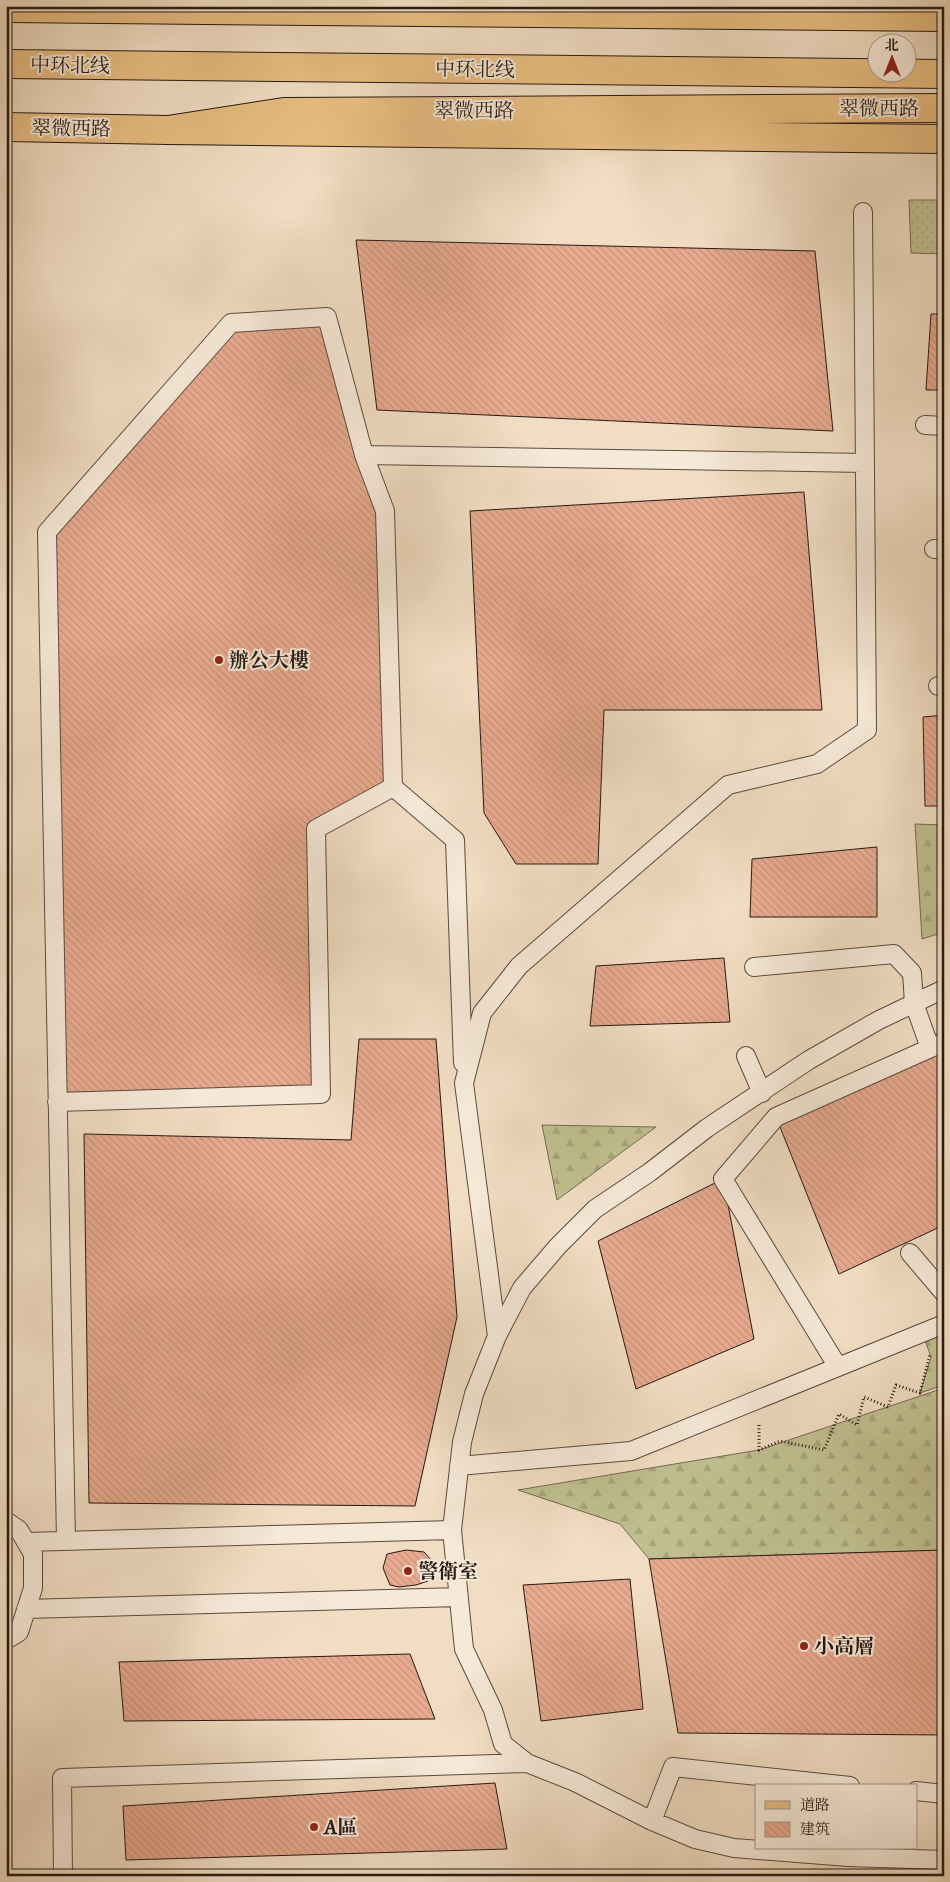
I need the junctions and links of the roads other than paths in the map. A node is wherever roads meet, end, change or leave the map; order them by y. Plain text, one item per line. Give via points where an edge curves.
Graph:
1 (6, 8) edge
2 (944, 17) edge
3 (6, 64) edge
4 (944, 74) edge
5 (944, 108) edge
6 (168, 130) junction
7 (12, 131) edge
8 (944, 139) edge
9 (862, 212) dead end
10 (925, 426) dead end
11 (944, 426) edge
12 (364, 455) junction
13 (865, 463) junction
14 (393, 787) junction
15 (754, 966) dead end
16 (944, 989) edge
17 (914, 1003) junction
18 (937, 1045) edge
19 (746, 1056) dead end
20 (464, 1083) junction
21 (762, 1093) junction
22 (57, 1102) junction
23 (910, 1252) dead end
24 (944, 1293) edge
25 (944, 1324) edge
26 (496, 1336) junction
27 (838, 1367) junction
28 (459, 1466) junction
29 (6, 1521) edge
30 (452, 1530) junction
31 (66, 1541) junction
32 (26, 1542) junction
33 (459, 1598) junction
34 (26, 1610) junction
35 (6, 1640) edge
36 (526, 1763) junction
37 (831, 1784) edge
38 (918, 1791) edge
39 (944, 1794) edge
40 (652, 1821) junction
41 (755, 1849) edge
42 (762, 1850) edge
43 (944, 1860) edge
44 (63, 1876) edge

1 - 2 main road
3 - 4 main road, 中环北线
5 - 6 main road, 翠微西路 via 284,112
6 - 7 main road, 翠微西路
6 - 8 main road
9 - 13 lane
10 - 11 lane
12 - 13 lane
12 - 14 lane via 385,511
12 - 22 lane via 327,317 231,323 47,532
13 - 20 lane via 867,730 817,764 728,785 519,966 482,1013
14 - 20 lane via 455,840
14 - 22 lane via 316,829 322,1094
15 - 17 lane via 894,954 912,973
16 - 17 lane
17 - 18 lane
17 - 21 lane via 810,1060
18 - 27 lane via 776,1117 723,1179
19 - 21 lane
20 - 26 lane
21 - 26 lane via 707,1128 595,1209 522,1288
22 - 31 lane
23 - 24 lane
25 - 27 lane
26 - 28 lane via 474,1394
27 - 28 lane via 631,1451
28 - 30 lane
29 - 32 lane via 19,1530
30 - 31 lane
30 - 33 lane
31 - 32 lane
32 - 34 lane via 33,1554 33,1588
33 - 34 lane
33 - 36 lane via 464,1649 493,1710 502,1744
34 - 35 lane via 19,1632
36 - 40 lane via 575,1782
36 - 44 lane via 62,1778
37 - 40 lane via 673,1767
38 - 39 lane
40 - 41 lane via 695,1838
42 - 43 lane

